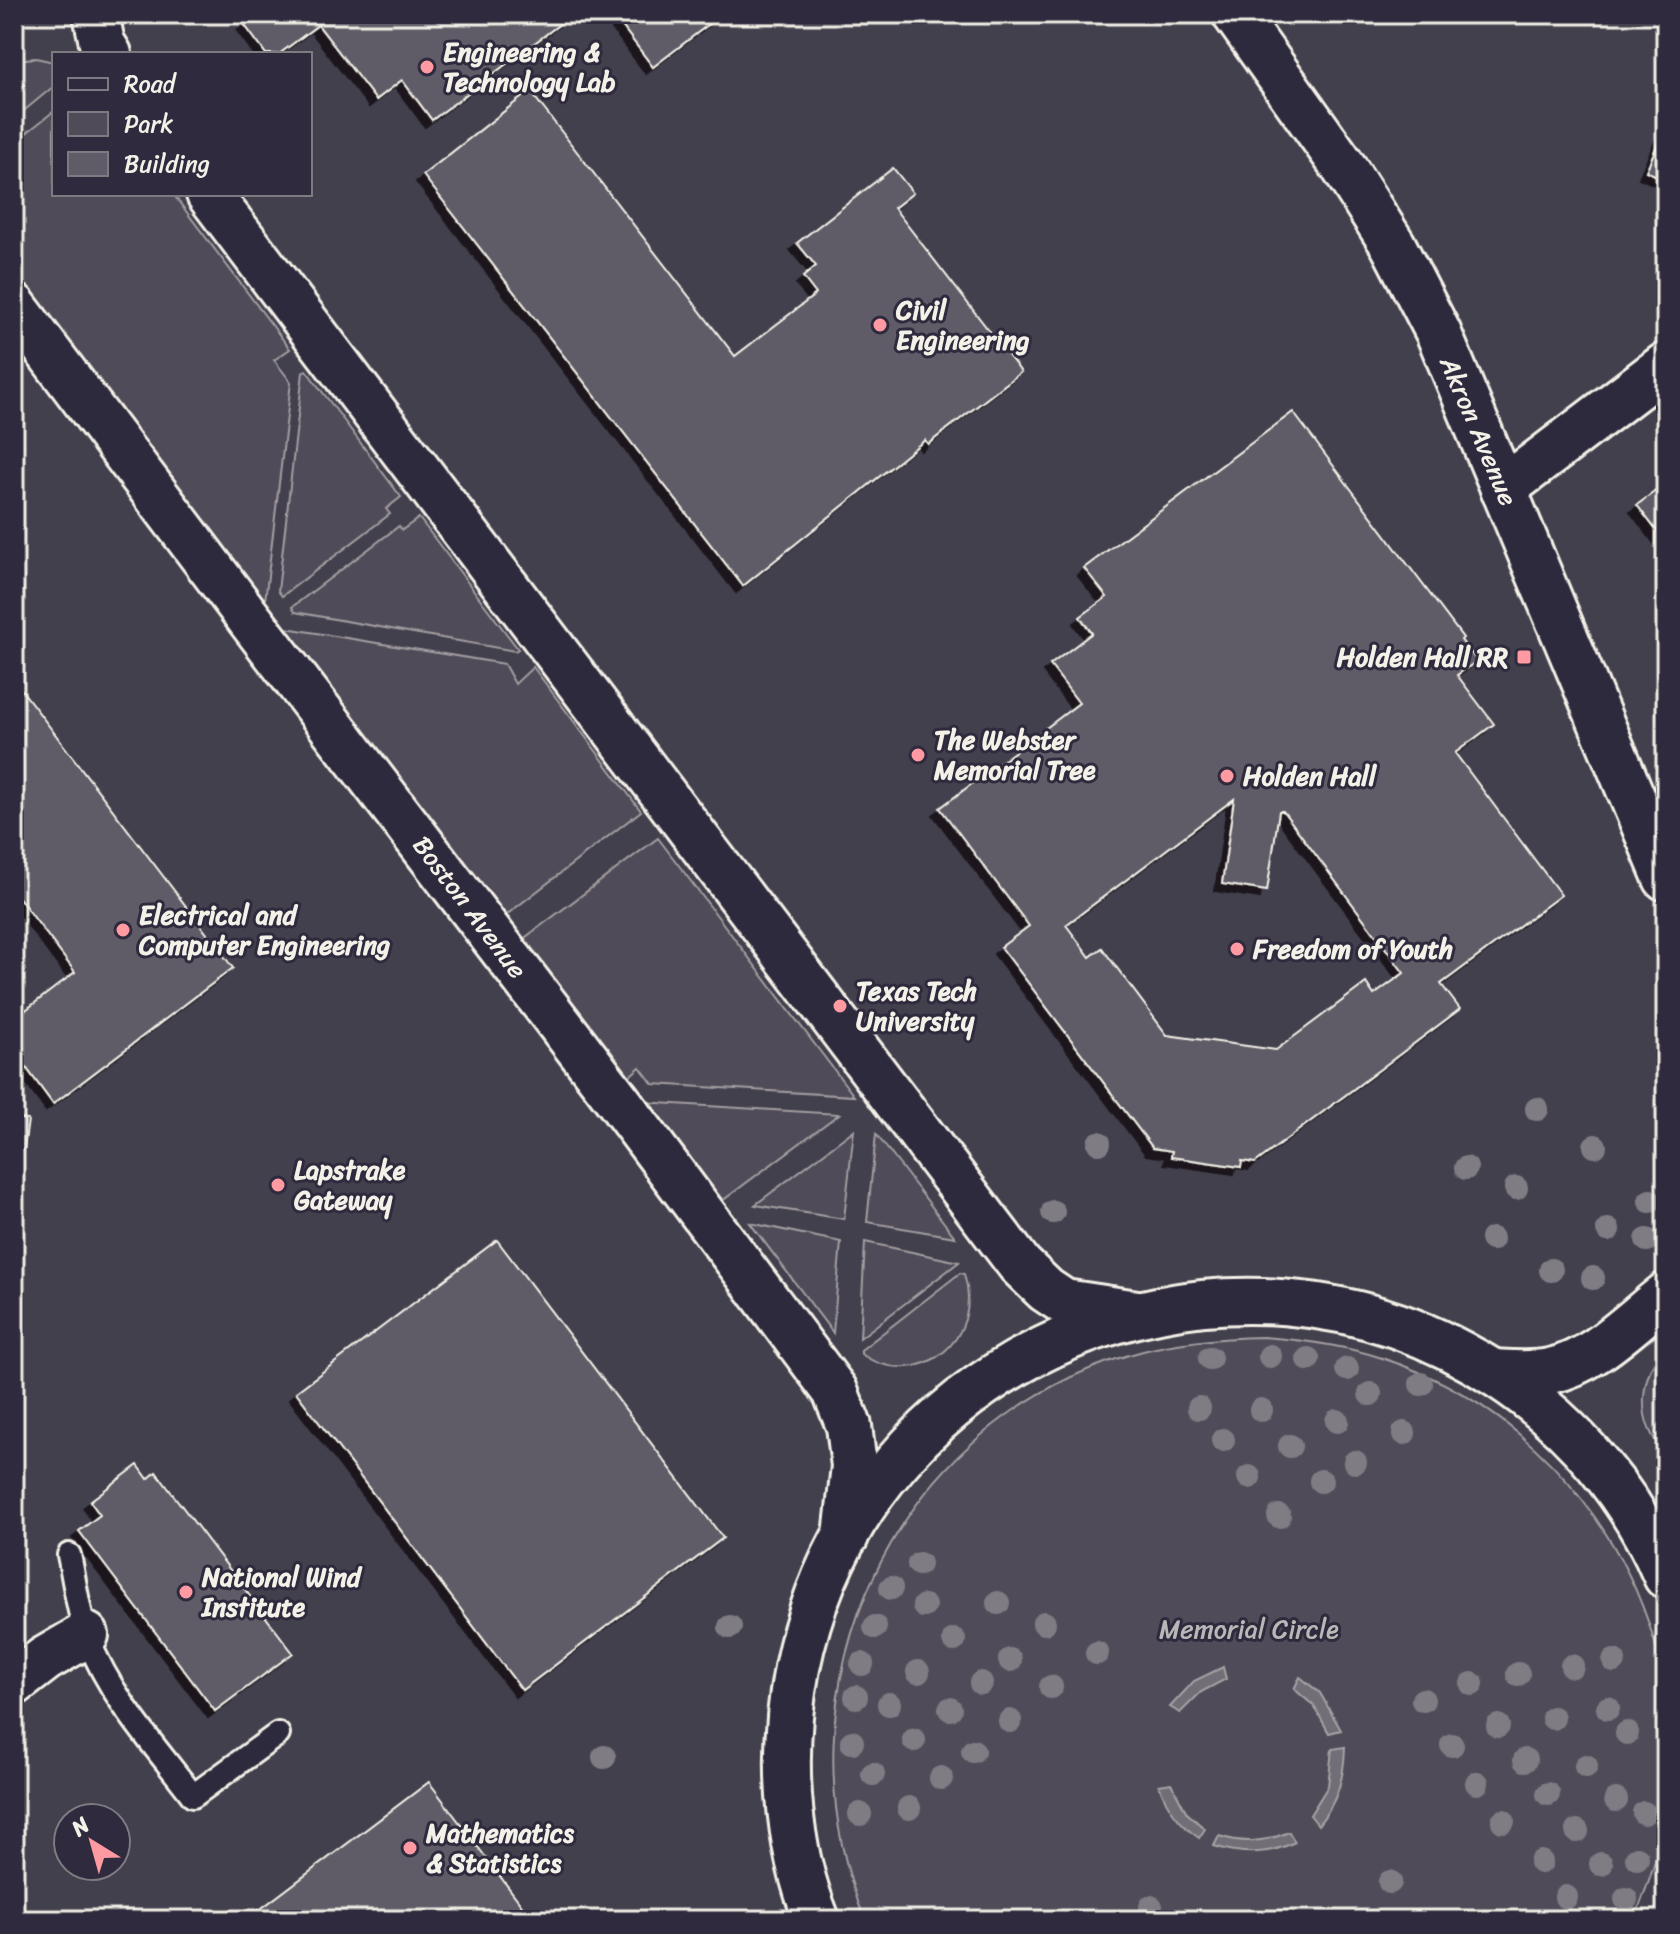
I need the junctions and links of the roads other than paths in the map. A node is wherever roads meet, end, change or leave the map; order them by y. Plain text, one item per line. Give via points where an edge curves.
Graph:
1 (96, 14) edge
2 (1235, 14) edge
3 (108, 52) edge
4 (211, 196) edge
5 (14, 306) edge
6 (1666, 365) edge
7 (1503, 489) junction
8 (1666, 878) edge
9 (1666, 1295) edge
10 (1137, 1313) junction
11 (1493, 1372) junction
12 (846, 1536) junction
13 (69, 1555) dead end
14 (1666, 1576) edge
15 (86, 1635) junction
16 (14, 1683) edge
17 (278, 1734) dead end
18 (817, 1920) edge

1 - 3 street
2 - 7 street, Akron Avenue via 1393,245 1438,332
4 - 10 street via 1020,1265 1064,1302
5 - 12 street, Boston Avenue via 835,1391 849,1426 854,1466
6 - 7 street
7 - 8 street, Akron Avenue
9 - 11 street via 1576,1362 1552,1371
10 - 11 street via 1226,1301 1316,1305 1404,1328
10 - 12 street via 1052,1344 974,1390 907,1450
11 - 14 street via 1523,1392 1589,1453 1641,1526
12 - 18 street via 802,1645 788,1734 794,1838
13 - 15 lane
15 - 16 street
15 - 17 lane via 123,1705 193,1796

